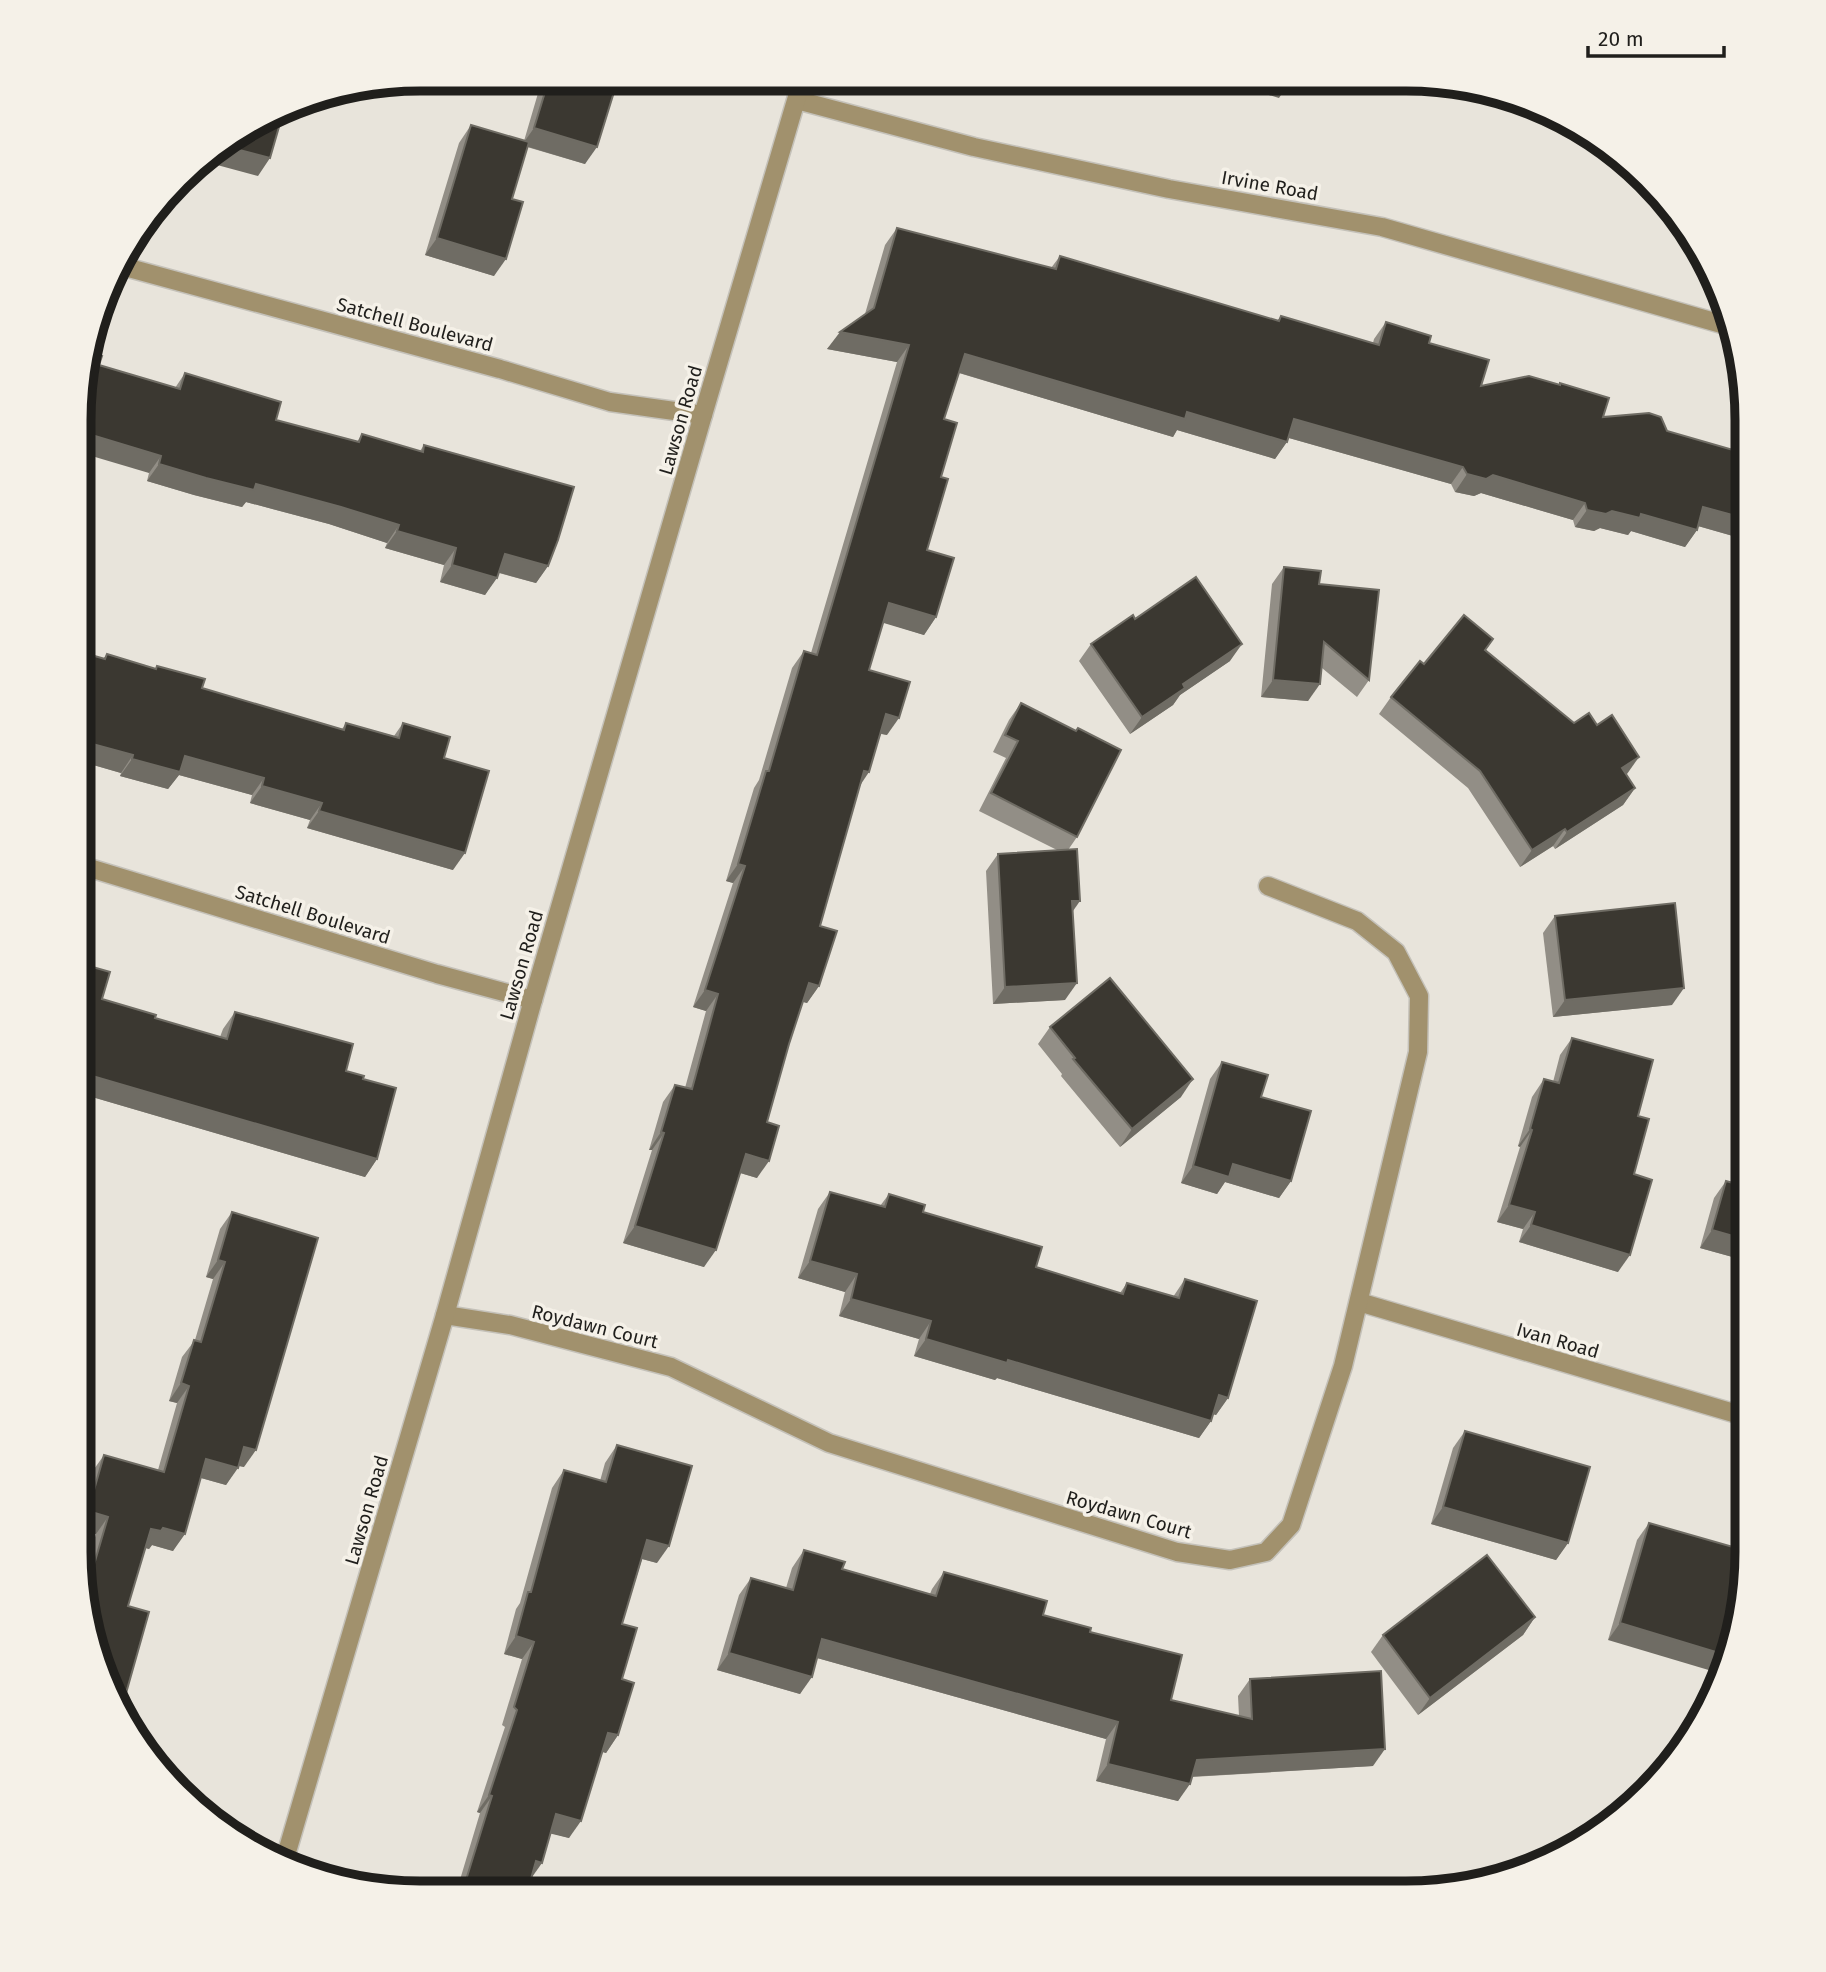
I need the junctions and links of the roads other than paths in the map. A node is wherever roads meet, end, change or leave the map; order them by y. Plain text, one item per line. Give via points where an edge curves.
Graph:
1 (799, 91) edge
2 (797, 100) junction
3 (128, 268) edge
4 (1721, 324) edge
5 (703, 415) junction
6 (91, 868) edge
7 (1268, 886) dead end
8 (533, 1000) junction
9 (1359, 1302) junction
10 (445, 1315) junction
11 (1735, 1414) edge
12 (287, 1853) edge

1 - 2 street, Lawson Road
2 - 4 street, Irvine Road via 1026,158 1382,227
2 - 5 street, Lawson Road
3 - 5 street, Satchell Boulevard via 610,402
5 - 8 street, Lawson Road
6 - 8 street, Satchell Boulevard
7 - 9 street, Roydawn Court via 1357,921 1396,952 1419,996 1418,1052
8 - 10 street, Lawson Road
9 - 10 street, Roydawn Court via 1291,1525 1266,1552 1230,1560 1177,1552 829,1443 671,1367 510,1325
9 - 11 street, Ivan Road
10 - 12 street, Lawson Road

